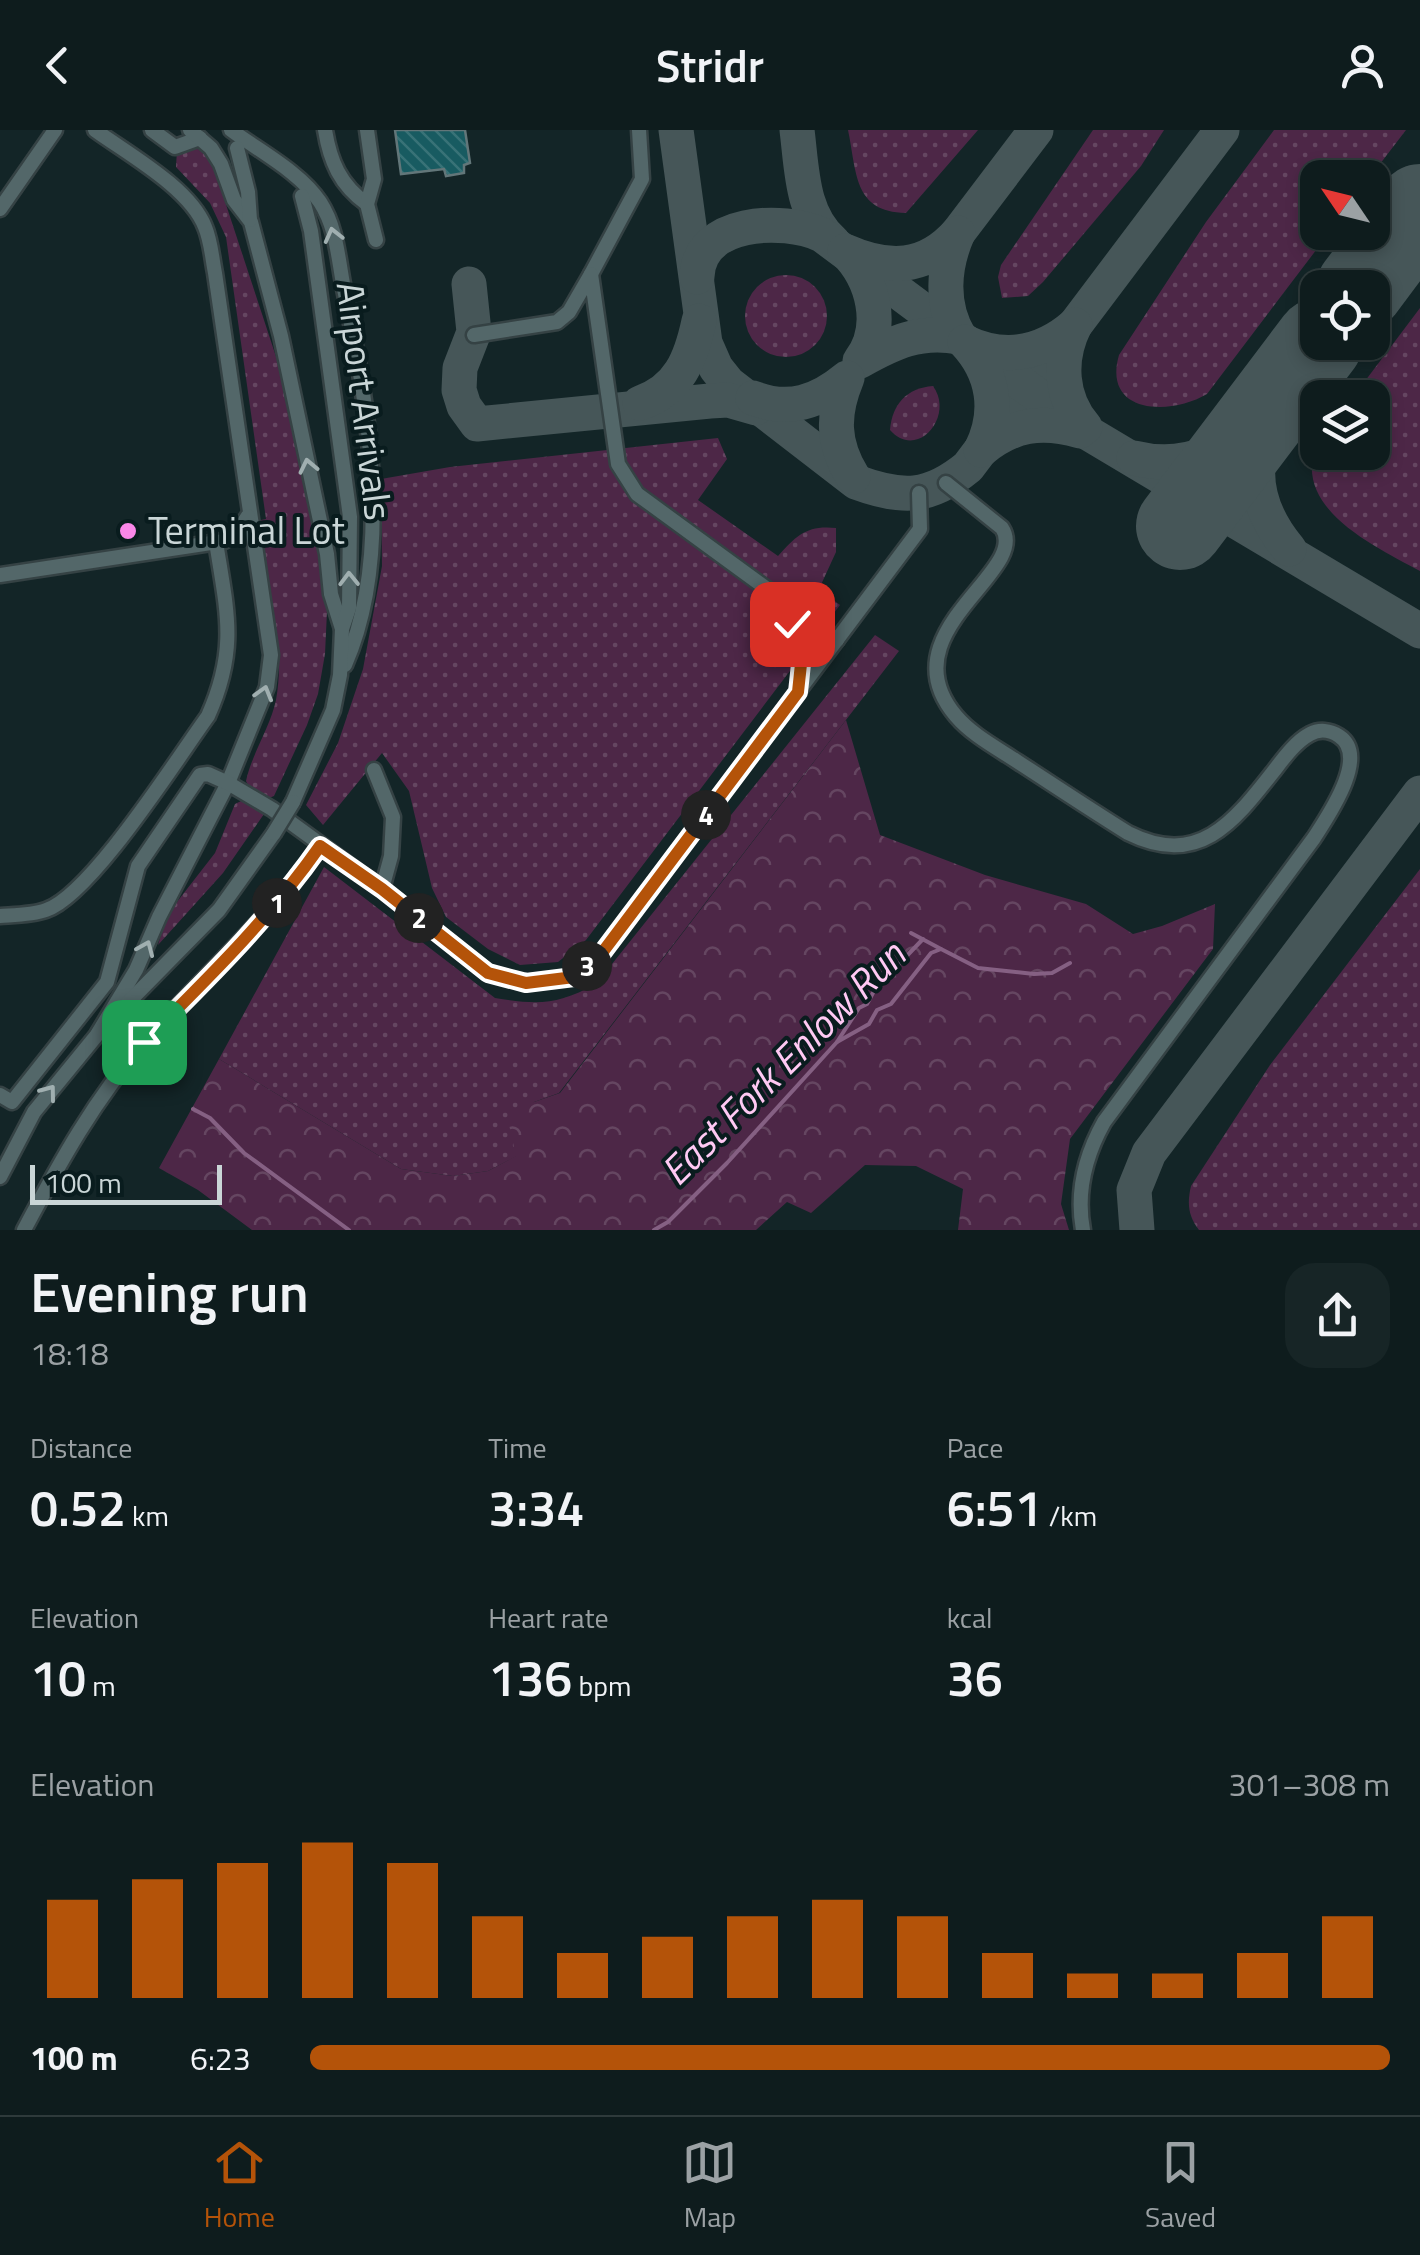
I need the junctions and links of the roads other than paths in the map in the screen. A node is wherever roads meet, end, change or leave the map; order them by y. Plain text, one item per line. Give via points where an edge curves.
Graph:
1 (55, 130) edge
2 (95, 130) edge
3 (152, 130) edge
4 (231, 130) edge
5 (325, 130) edge
6 (367, 130) edge
7 (639, 130) edge
8 (196, 134) edge
9 (236, 148) dead end
10 (302, 196) dead end
11 (367, 204) junction
12 (0, 209) edge
13 (250, 221) junction
14 (376, 240) dead end
15 (591, 274) junction
16 (474, 334) dead end
17 (946, 484) dead end
18 (919, 493) dead end
19 (249, 515) junction
20 (220, 542) junction
21 (256, 569) junction
22 (0, 574) edge
23 (777, 596) junction
24 (342, 629) junction
25 (837, 640) junction
26 (340, 675) junction
27 (798, 692) junction
28 (374, 770) dead end
29 (228, 784) junction
30 (320, 846) junction
31 (382, 889) junction
32 (0, 916) edge
33 (98, 1033) junction
34 (0, 1095) edge
35 (0, 1176) edge
36 (24, 1230) edge
37 (1084, 1230) edge

1 - 12 street
2 - 19 street via 180,192 206,228
3 - 8 street via 175,147
26 -> 4 street via 358,634 372,543 370,444 357,350 332,226 318,200
5 - 11 street via 345,185
6 - 11 street via 374,179
7 - 15 street via 642,179
8 - 13 street via 221,164
9 - 13 street
24 -> 10 street, Airport Arrivals via 350,608 350,518
11 - 14 street
24 -> 13 street
15 - 16 street via 557,322
15 - 23 street via 624,478
17 - 37 street via 1007,536 1004,556 955,616 938,656 947,702 982,738 1128,833 1167,845 1203,840 1227,826 1311,733 1334,733 1350,752 1341,792 1314,838 1104,1122 1083,1176
18 - 25 street via 920,529
19 - 20 street via 236,534
19 - 21 street
20 - 21 street via 240,549
20 - 22 street
20 - 32 street via 228,653 208,716 92,875 46,910
29 -> 21 street via 268,686 271,655
23 - 25 street
23 - 27 street via 800,651
24 - 26 street, Airport Arrivals
25 - 27 street
26 - 33 street, bridge via 332,710 274,833 219,910
27 - 31 street via 599,957 574,977 526,983 488,973
28 - 31 street via 394,817
29 - 30 street
33 -> 29 street
29 - 34 street via 208,774 186,793 138,866 107,982 12,1102
30 - 31 street
30 - 36 street via 284,896 144,1042 68,1148
35 -> 33 street via 34,1112

